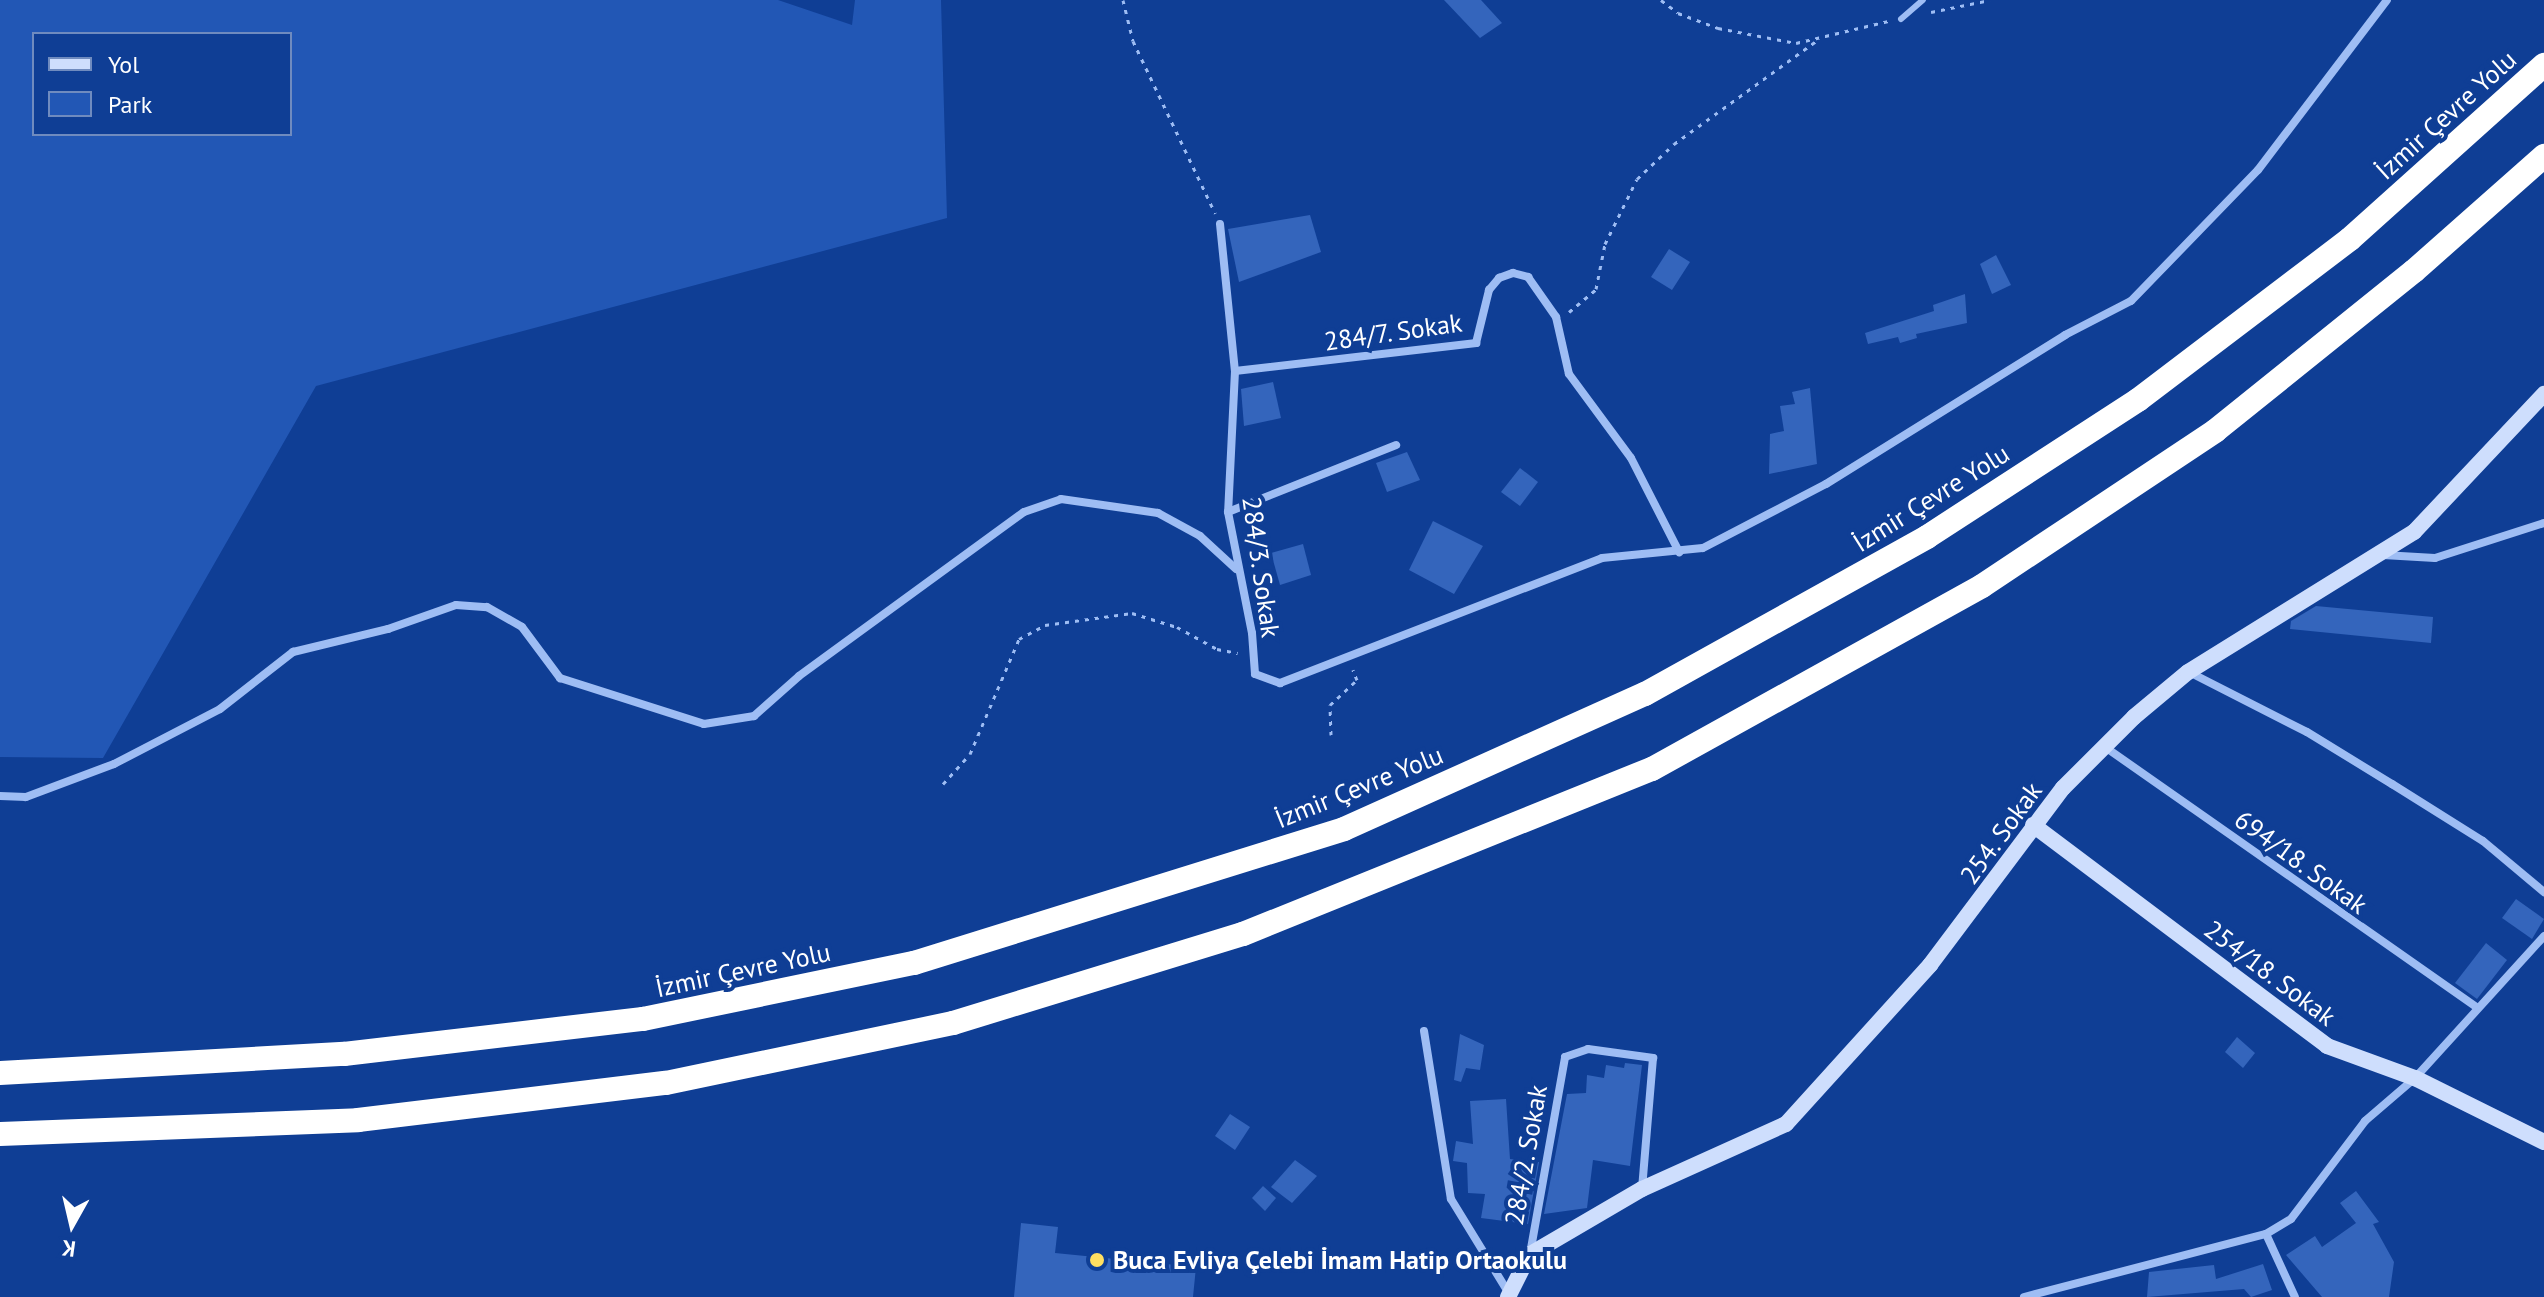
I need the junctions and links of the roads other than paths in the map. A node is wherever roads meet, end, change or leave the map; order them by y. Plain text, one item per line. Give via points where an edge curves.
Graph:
1 (1923, 0) edge
2 (2387, 0) edge
3 (1901, 19) road end
4 (2544, 65) edge
5 (2544, 156) edge
6 (1220, 224) road end
7 (1235, 371) junction
8 (2544, 394) edge
9 (1396, 445) dead end
10 (1228, 512) junction
11 (2544, 523) edge
12 (1679, 552) junction
13 (2377, 555) junction
14 (1237, 570) junction
15 (2188, 672) junction
16 (2105, 747) junction
17 (0, 796) edge
18 (2033, 825) junction
19 (2544, 892) edge
20 (2544, 936) edge
21 (2475, 1006) junction
22 (1424, 1031) dead end
23 (0, 1073) edge
24 (2415, 1078) junction
25 (0, 1134) edge
26 (2544, 1142) edge
27 (1642, 1189) junction
28 (2266, 1234) junction
29 (1529, 1255) junction
30 (1508, 1295) edge
31 (2024, 1297) edge
32 (2295, 1297) edge

1 - 3 lane
2 - 12 street via 2258,170 2131,301 2065,335 1772,515 1703,548
4 - 23 highway, İzmir Çevre Yolu via 2350,239 2138,400 1927,537 1645,694 1344,829 914,963 643,1019 344,1054
5 - 25 highway via 2414,271 2215,431 1982,586 1652,769 1243,934 953,1023 666,1083 358,1120
6 - 7 street, 284/3. Sokak
7 - 10 street, 284/3. Sokak
7 - 12 street, 284/7. Sokak via 1476,343 1489,290 1499,278 1513,273 1539,286 1556,317 1569,374 1631,458
8 - 13 street, 254. Sokak via 2414,532
9 - 10 street
10 - 14 street, 284/3. Sokak
11 - 13 street via 2435,558
12 - 14 street, 284/3. Sokak via 1602,558 1280,683 1255,674
13 - 15 street, 254. Sokak
14 - 17 street via 1200,536 1158,513 1061,499 1024,512 799,676 754,716 704,724 560,678 522,627 487,607 456,605 388,629 293,652 220,709 114,764 26,797
15 - 16 street, 254. Sokak
15 - 19 street via 2380,776 2483,841
16 - 18 street, 254. Sokak
16 - 21 street, 694/18. Sokak
18 - 24 street, 254/18. Sokak via 2327,1046
18 - 27 street, 254. Sokak via 1930,965 1786,1124
20 - 21 street
21 - 24 street
22 - 30 street via 1451,1199
24 - 26 street, 254/18. Sokak
24 - 28 street via 2365,1121 2291,1219
27 - 29 street, 254. Sokak
27 - 29 street, 284/2. Sokak via 1653,1058 1588,1049 1565,1057
28 - 31 street
28 - 32 street
29 - 30 street

